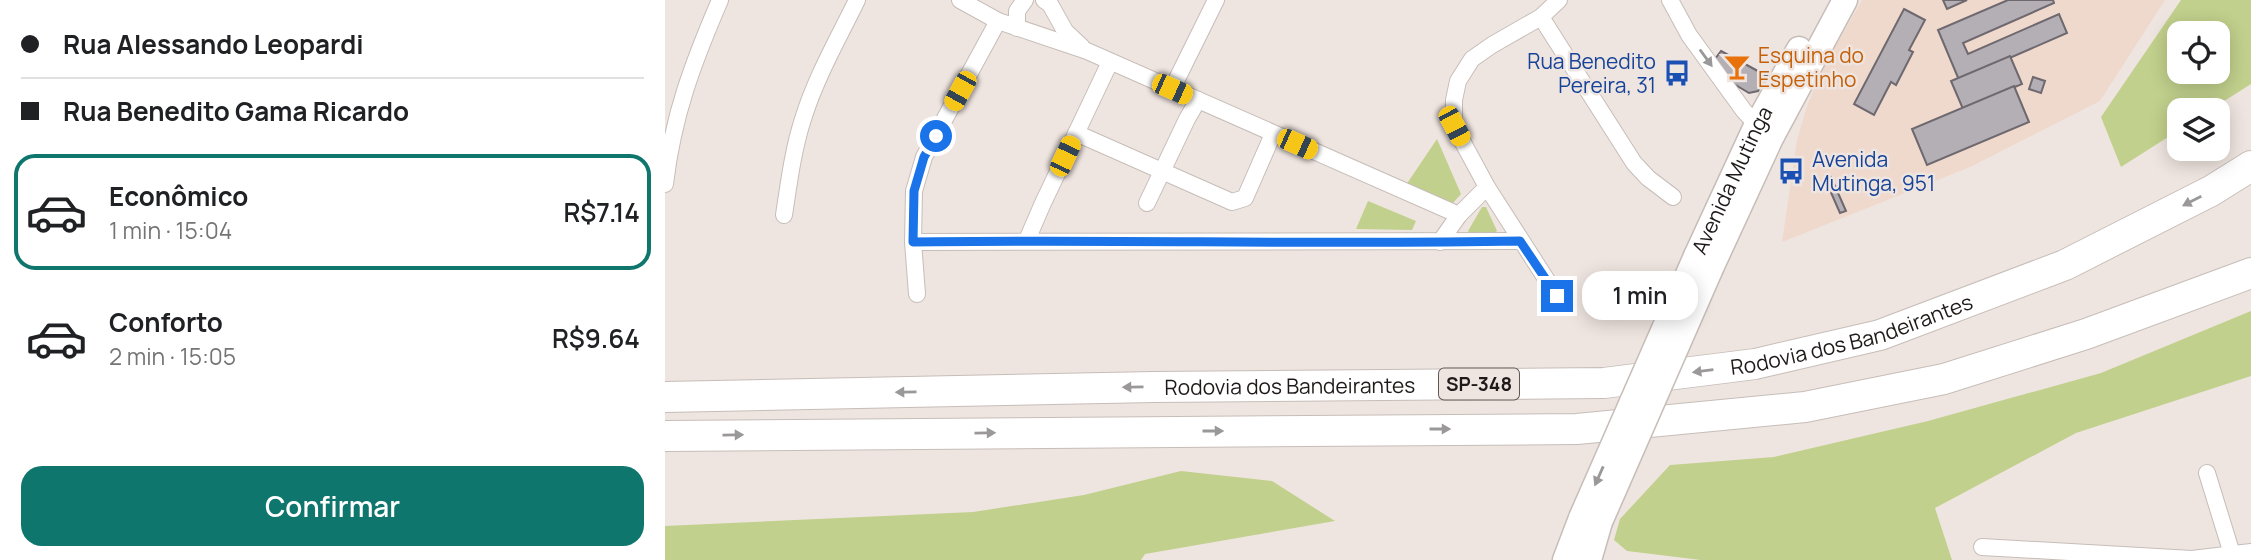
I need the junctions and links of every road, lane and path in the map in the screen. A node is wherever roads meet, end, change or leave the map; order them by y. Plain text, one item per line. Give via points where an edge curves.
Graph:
1 (720, 0) edge
2 (857, 0) edge
3 (960, 0) edge
4 (1025, 0) edge
5 (1044, 0) edge
6 (1216, 0) edge
7 (1559, 0) edge
8 (1670, 0) edge
9 (1836, 4) edge
10 (1055, 13) junction
11 (1541, 18) junction
12 (998, 21) junction
13 (1017, 28) junction
14 (1039, 36) junction
15 (1087, 51) junction
16 (1110, 62) junction
17 (1172, 89) junction
18 (1198, 100) junction
19 (1764, 132) junction
20 (1076, 133) junction
21 (1273, 134) junction
22 (2251, 166) edge
23 (1162, 171) junction
24 (665, 184) edge
25 (1487, 187) junction
26 (1672, 197) dead end
27 (1147, 203) dead end
28 (784, 215) dead end
29 (1459, 215) junction
30 (1027, 240) junction
31 (1520, 241) junction
32 (913, 242) junction
33 (1440, 242) junction
34 (2251, 273) edge
35 (917, 294) dead end
36 (1557, 296) dead end
37 (665, 397) edge
38 (665, 436) edge
39 (2207, 473) dead end
40 (1590, 520) junction
41 (1982, 547) dead end
42 (2251, 552) edge
43 (2232, 554) junction
44 (1565, 560) edge
45 (1589, 560) edge

1 - 24 street via 677,112
2 - 28 street via 803,119
3 - 12 street
4 - 13 street via 1017,11
5 - 10 street
6 - 17 street
7 - 11 street
8 -> 19 street via 1689,36
9 - 19 main road, Avenida Mutinga
10 - 14 street via 1051,27
10 - 15 street via 1060,25
11 - 25 street via 1472,59 1458,80 1454,126
11 - 26 street via 1634,163
12 - 13 street
12 - 32 street via 924,157 914,191
13 - 14 street
14 - 15 street
15 - 16 street
16 - 17 street
16 - 20 street
17 - 18 street
18 - 21 street
18 - 23 street
19 - 40 main road, Avenida Mutinga, bridge
20 - 23 street
20 - 30 street
21 - 23 street via 1245,198 1239,201
21 - 29 street
22 -> 37 highway, Rodovia dos Bandeirantes / SP-348 via 2065,265 1881,335 1755,364 1604,383
23 - 27 street
25 - 29 street
25 - 31 street
29 - 33 street
30 - 32 street
30 - 33 street
31 - 33 street
31 - 36 street
32 - 35 street
38 -> 34 highway, SP-348 via 1577,429 1805,407 1944,379 2086,334
39 - 43 street
40 - 44 main road, Avenida Mutinga
40 - 45 main road, Avenida Mutinga
41 - 43 street via 2192,559
42 - 43 street

